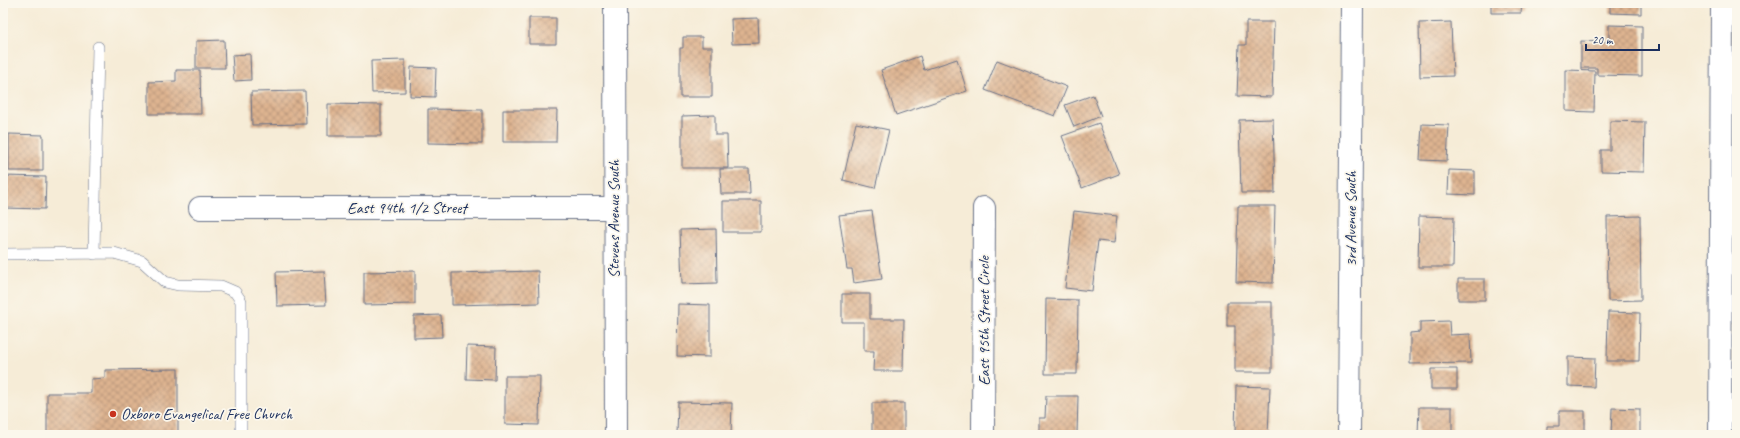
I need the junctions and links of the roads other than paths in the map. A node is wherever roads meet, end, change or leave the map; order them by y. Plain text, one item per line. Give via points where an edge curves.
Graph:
1 (615, 3) edge
2 (1352, 3) edge
3 (1722, 3) edge
4 (98, 47) dead end
5 (200, 208) dead end
6 (614, 208) junction
7 (984, 208) dead end
8 (3, 254) edge
9 (94, 254) junction
10 (241, 435) edge
11 (616, 435) edge
12 (983, 435) edge
13 (1349, 435) edge
14 (1720, 435) edge

1 - 6 street, Stevens Avenue South
2 - 13 street, 3rd Avenue South
3 - 14 street
4 - 9 lane
5 - 6 street, East 94th 1/2 Street
6 - 11 street, Stevens Avenue South
7 - 12 street, East 95th Street Circle
8 - 9 lane
9 - 10 lane via 114,253 142,261 165,282 178,285 221,286 235,292 241,301

